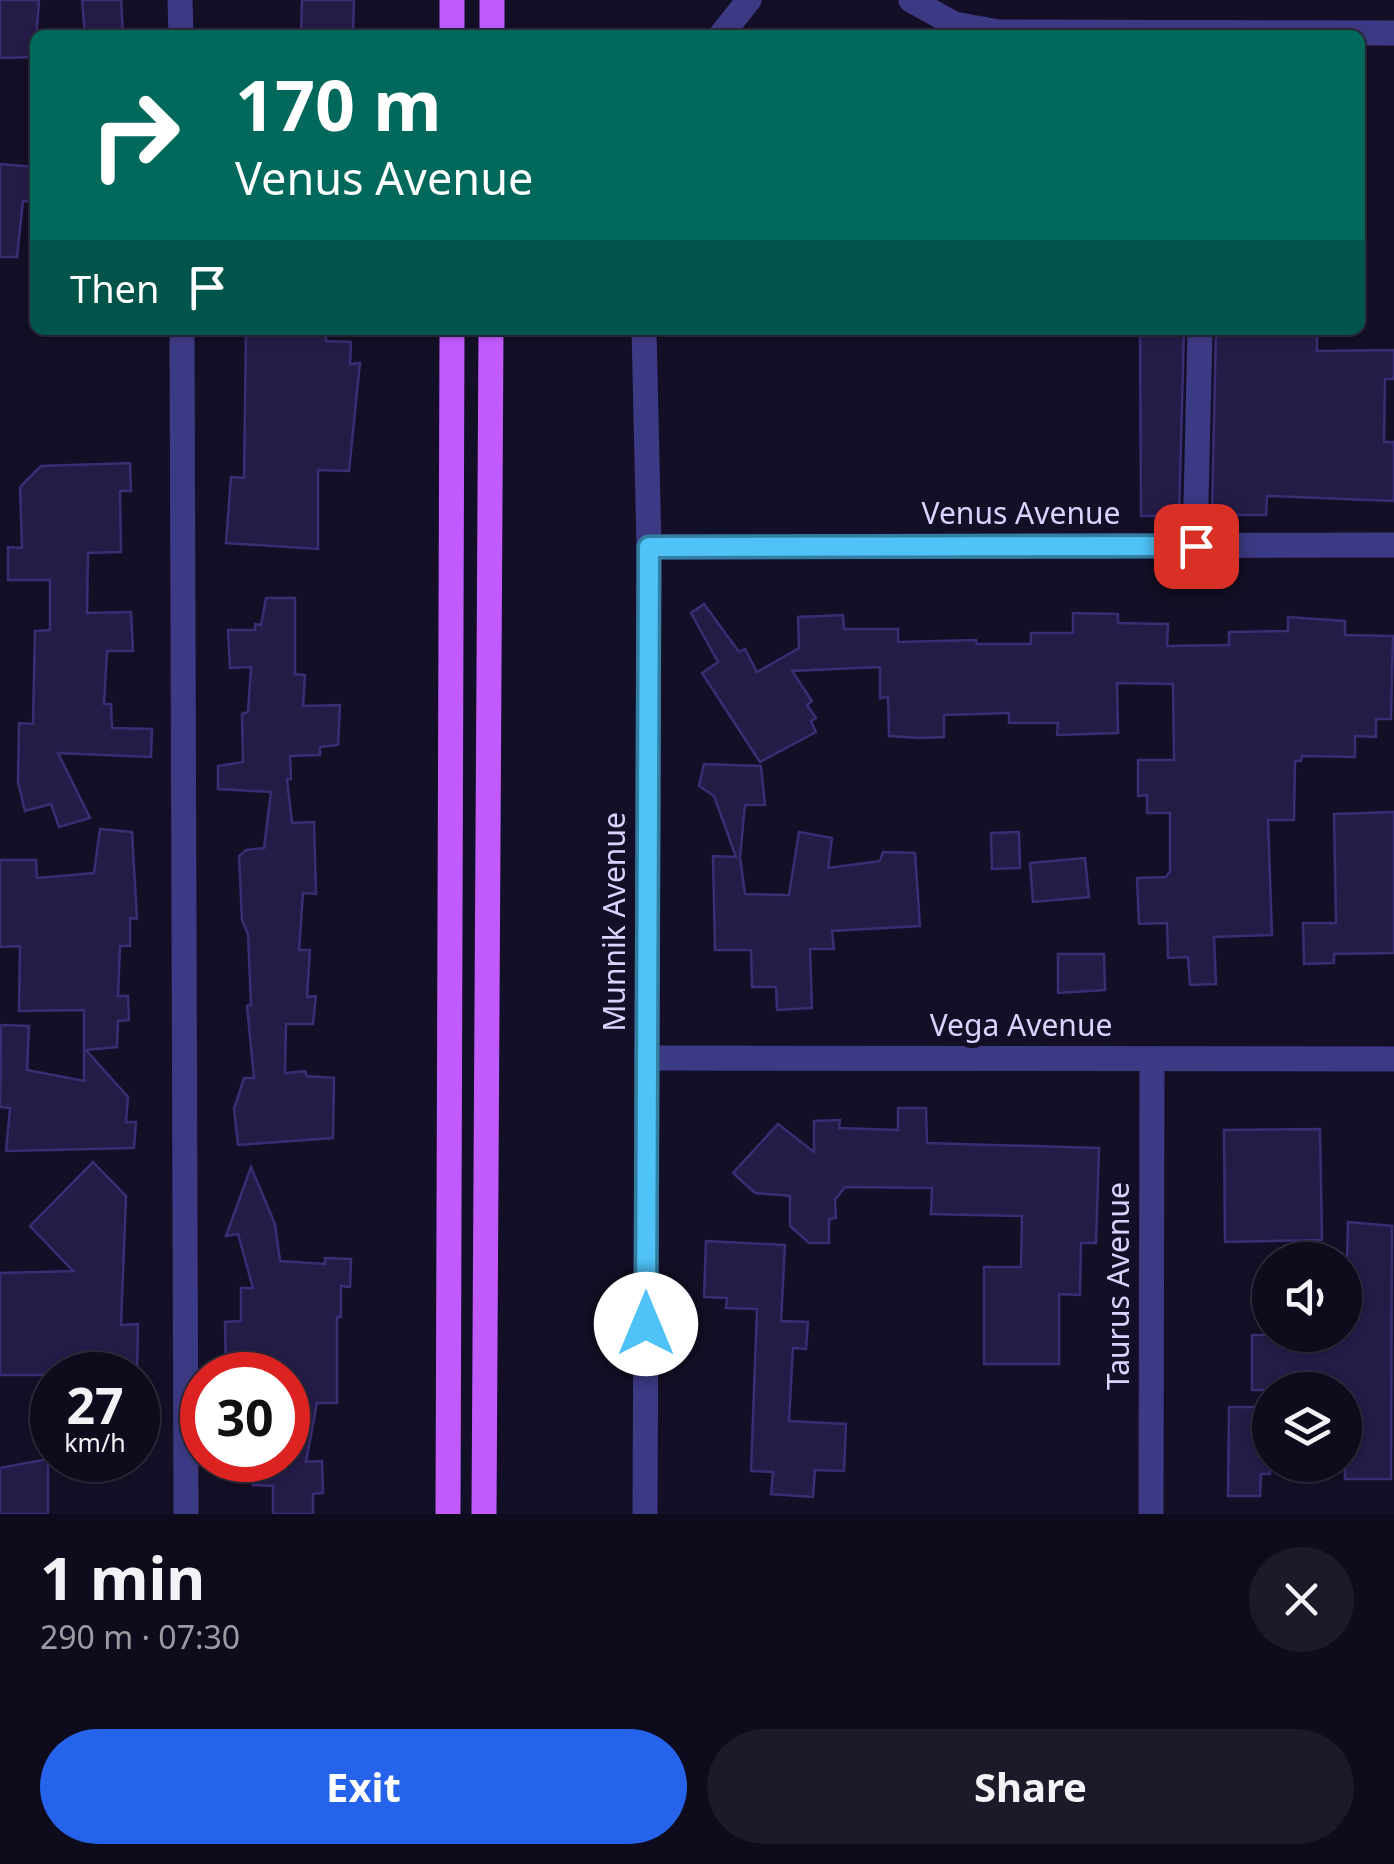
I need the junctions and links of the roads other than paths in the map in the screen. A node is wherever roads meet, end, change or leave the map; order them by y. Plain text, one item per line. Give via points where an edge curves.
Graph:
1 (180, 0) edge
2 (452, 0) edge
3 (492, 0) edge
4 (749, 0) edge
5 (910, 0) edge
6 (180, 30) edge
7 (452, 30) edge
8 (492, 30) edge
9 (725, 30) edge
10 (988, 30) edge
11 (1365, 32) edge
12 (1394, 32) edge
13 (182, 335) edge
14 (452, 335) edge
15 (491, 335) edge
16 (644, 335) edge
17 (1200, 335) edge
18 (1394, 545) edge
19 (1196, 546) junction
20 (649, 547) junction
21 (647, 1058) junction
22 (1152, 1059) junction
23 (1394, 1059) edge
24 (186, 1514) edge
25 (448, 1514) edge
26 (484, 1514) edge
27 (645, 1514) edge
28 (1152, 1514) edge

1 - 6 street
2 - 7 main road
3 - 8 main road
4 - 9 street
5 - 10 street via 954,24
11 - 12 street
13 - 24 street
14 - 25 main road
15 - 26 main road
16 - 20 street, Munnik Avenue
17 - 19 street
18 - 19 street, Venus Avenue
19 - 20 street, Venus Avenue
20 - 21 street, Munnik Avenue
21 - 22 street, Vega Avenue
21 - 27 street, Munnik Avenue
22 - 23 street, Vega Avenue
22 - 28 street, Taurus Avenue

